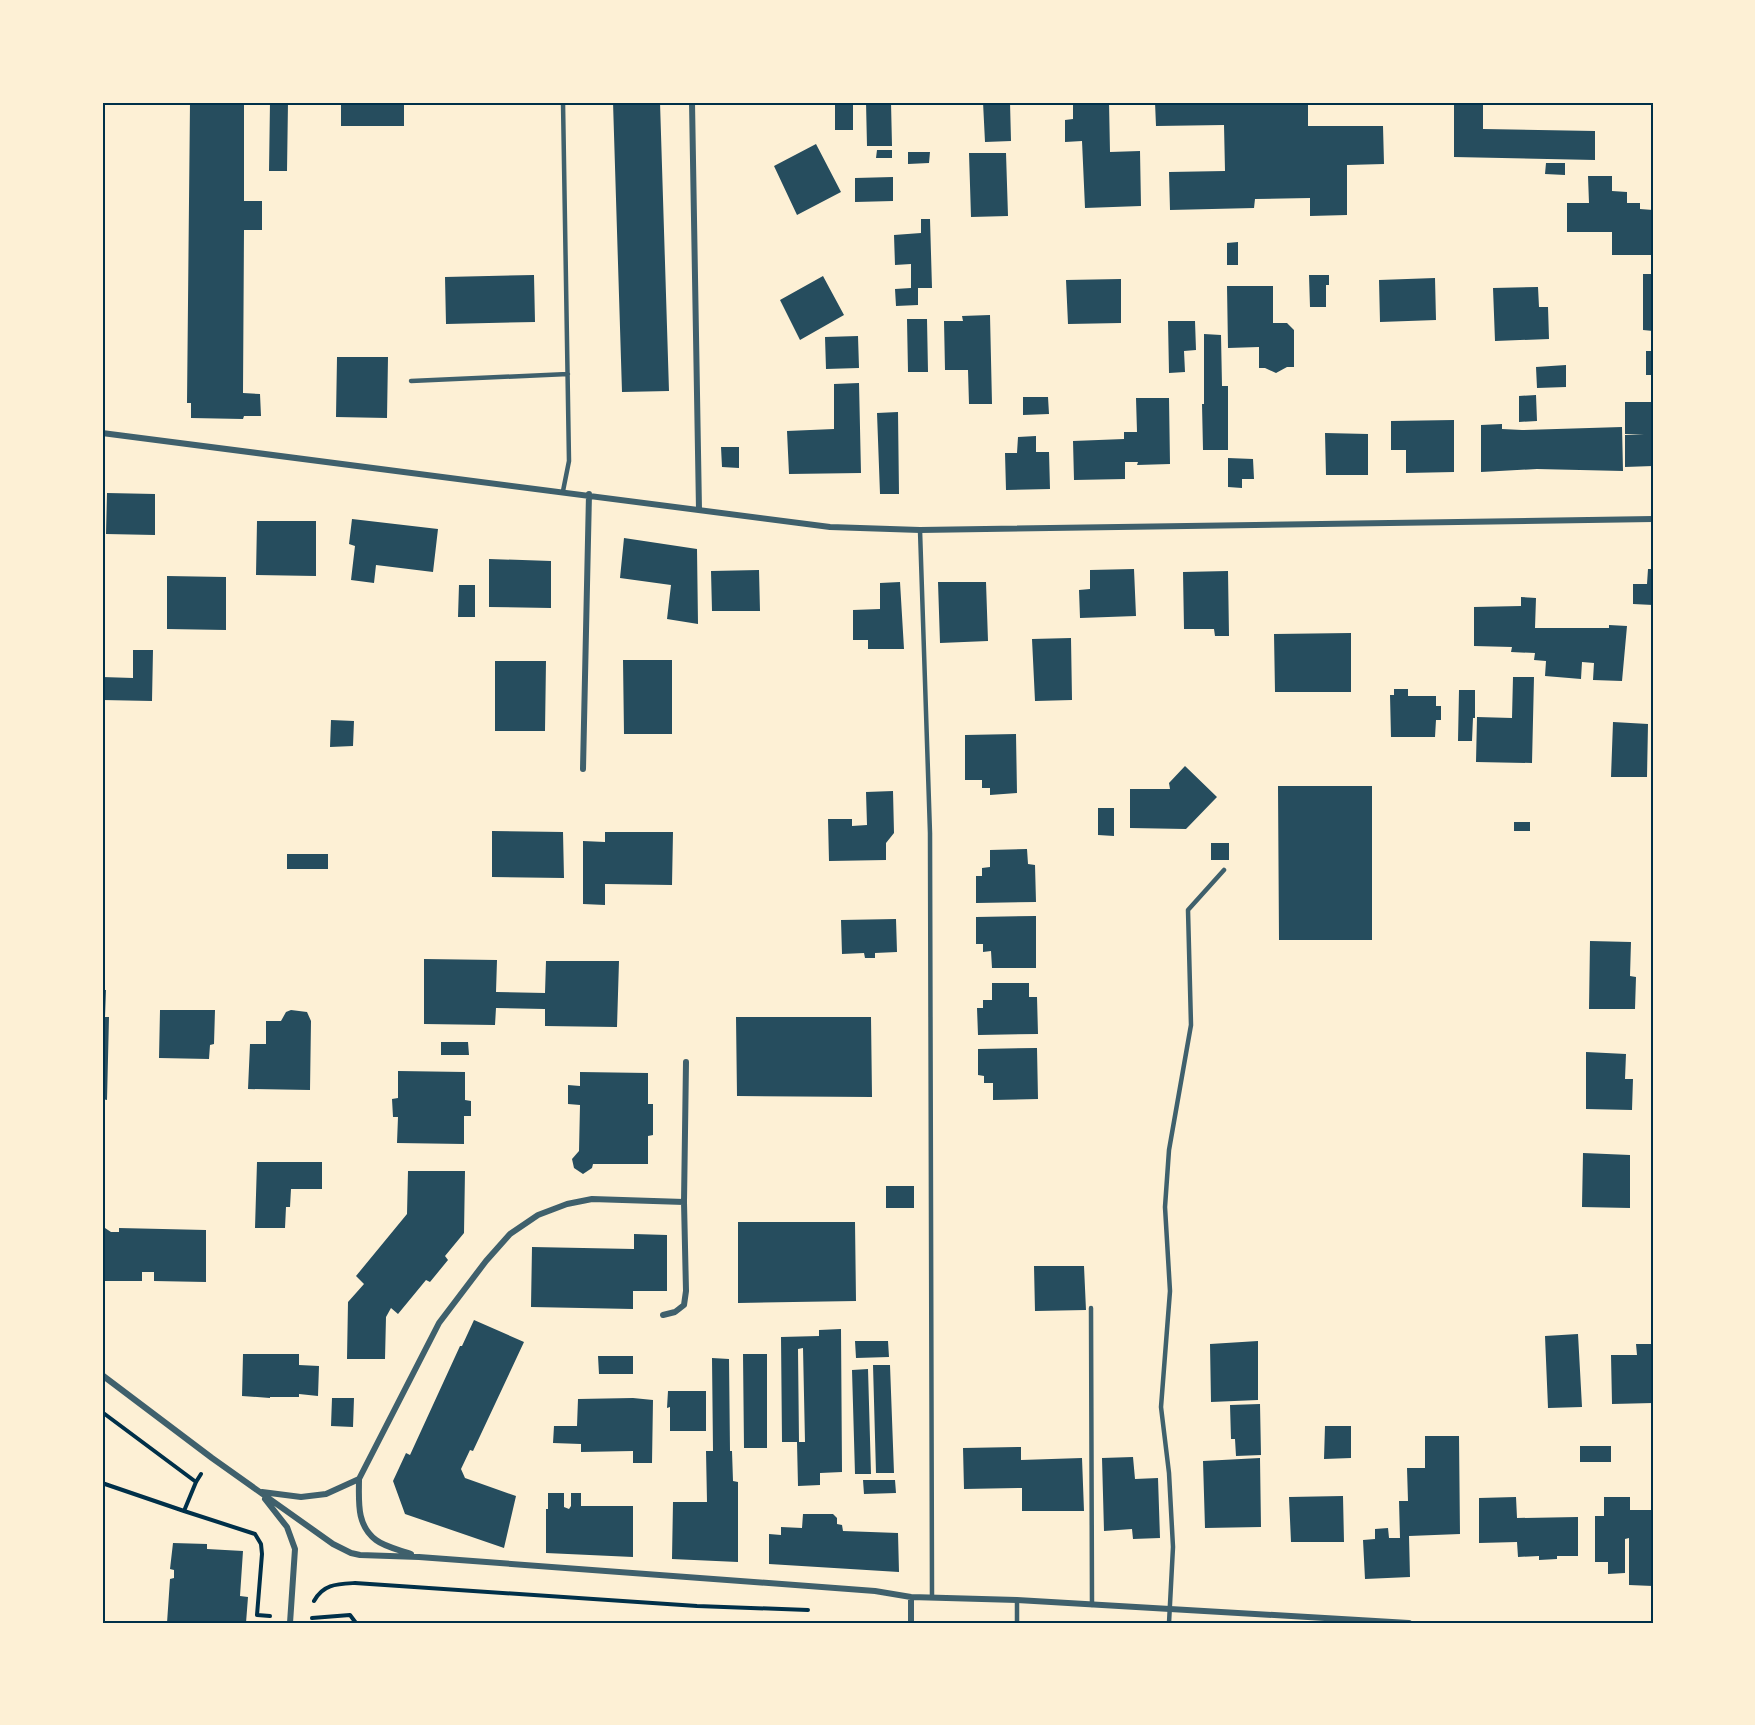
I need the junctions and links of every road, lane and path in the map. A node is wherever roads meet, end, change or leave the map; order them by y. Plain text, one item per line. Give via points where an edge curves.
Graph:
1 (563, 102) edge
2 (692, 102) edge
3 (568, 374) junction
4 (411, 381) dead end
5 (102, 433) edge
6 (563, 491) junction
7 (589, 494) junction
8 (699, 510) junction
9 (1653, 519) edge
10 (920, 530) junction
11 (583, 769) dead end
12 (1224, 870) dead end
13 (686, 1062) dead end
14 (684, 1202) junction
15 (1091, 1308) dead end
16 (663, 1315) dead end
17 (102, 1375) edge
18 (102, 1412) edge
19 (212, 1458) junction
20 (359, 1479) junction
21 (196, 1482) junction
22 (102, 1484) edge
23 (259, 1492) junction
24 (184, 1511) junction
25 (419, 1557) junction
26 (911, 1597) junction
27 (932, 1597) junction
28 (1017, 1600) junction
29 (312, 1604) dead end
30 (1092, 1605) junction
31 (812, 1610) dead end
32 (1171, 1610) junction
33 (312, 1611) dead end
34 (312, 1618) junction
35 (290, 1620) edge
36 (356, 1623) edge
37 (911, 1623) edge
38 (1017, 1623) edge
39 (1169, 1623) edge
40 (1409, 1623) edge

1 - 3 lane
2 - 8 street
3 - 4 lane
3 - 6 lane via 569,461
5 - 6 street
6 - 7 street
7 - 8 street
7 - 11 street
8 - 10 street via 830,527
9 - 10 street
10 - 27 lane via 930,833
12 - 32 lane via 1188,910 1191,1025 1169,1150 1165,1207 1170,1291 1161,1407 1173,1547
13 - 14 street
14 - 16 street via 684,1305
14 - 20 street via 592,1199 538,1215 510,1234 439,1323
15 - 30 lane
17 - 19 street
18 - 21 path
19 - 21 path
19 - 23 street
20 - 23 street via 326,1494 301,1497
20 - 25 street via 359,1508 364,1526 376,1541
21 - 24 path
22 - 24 path
23 - 25 street via 351,1553
23 - 35 street via 287,1527 295,1549
24 - 35 path via 255,1534 262,1554 257,1615
25 - 26 street via 875,1591
26 - 27 street
26 - 37 street
27 - 28 street
28 - 30 street
28 - 38 lane
29 - 31 path via 322,1589 330,1585 355,1583
30 - 32 street
32 - 39 lane
32 - 40 street
33 - 34 path
34 - 35 path
34 - 36 path via 350,1615

